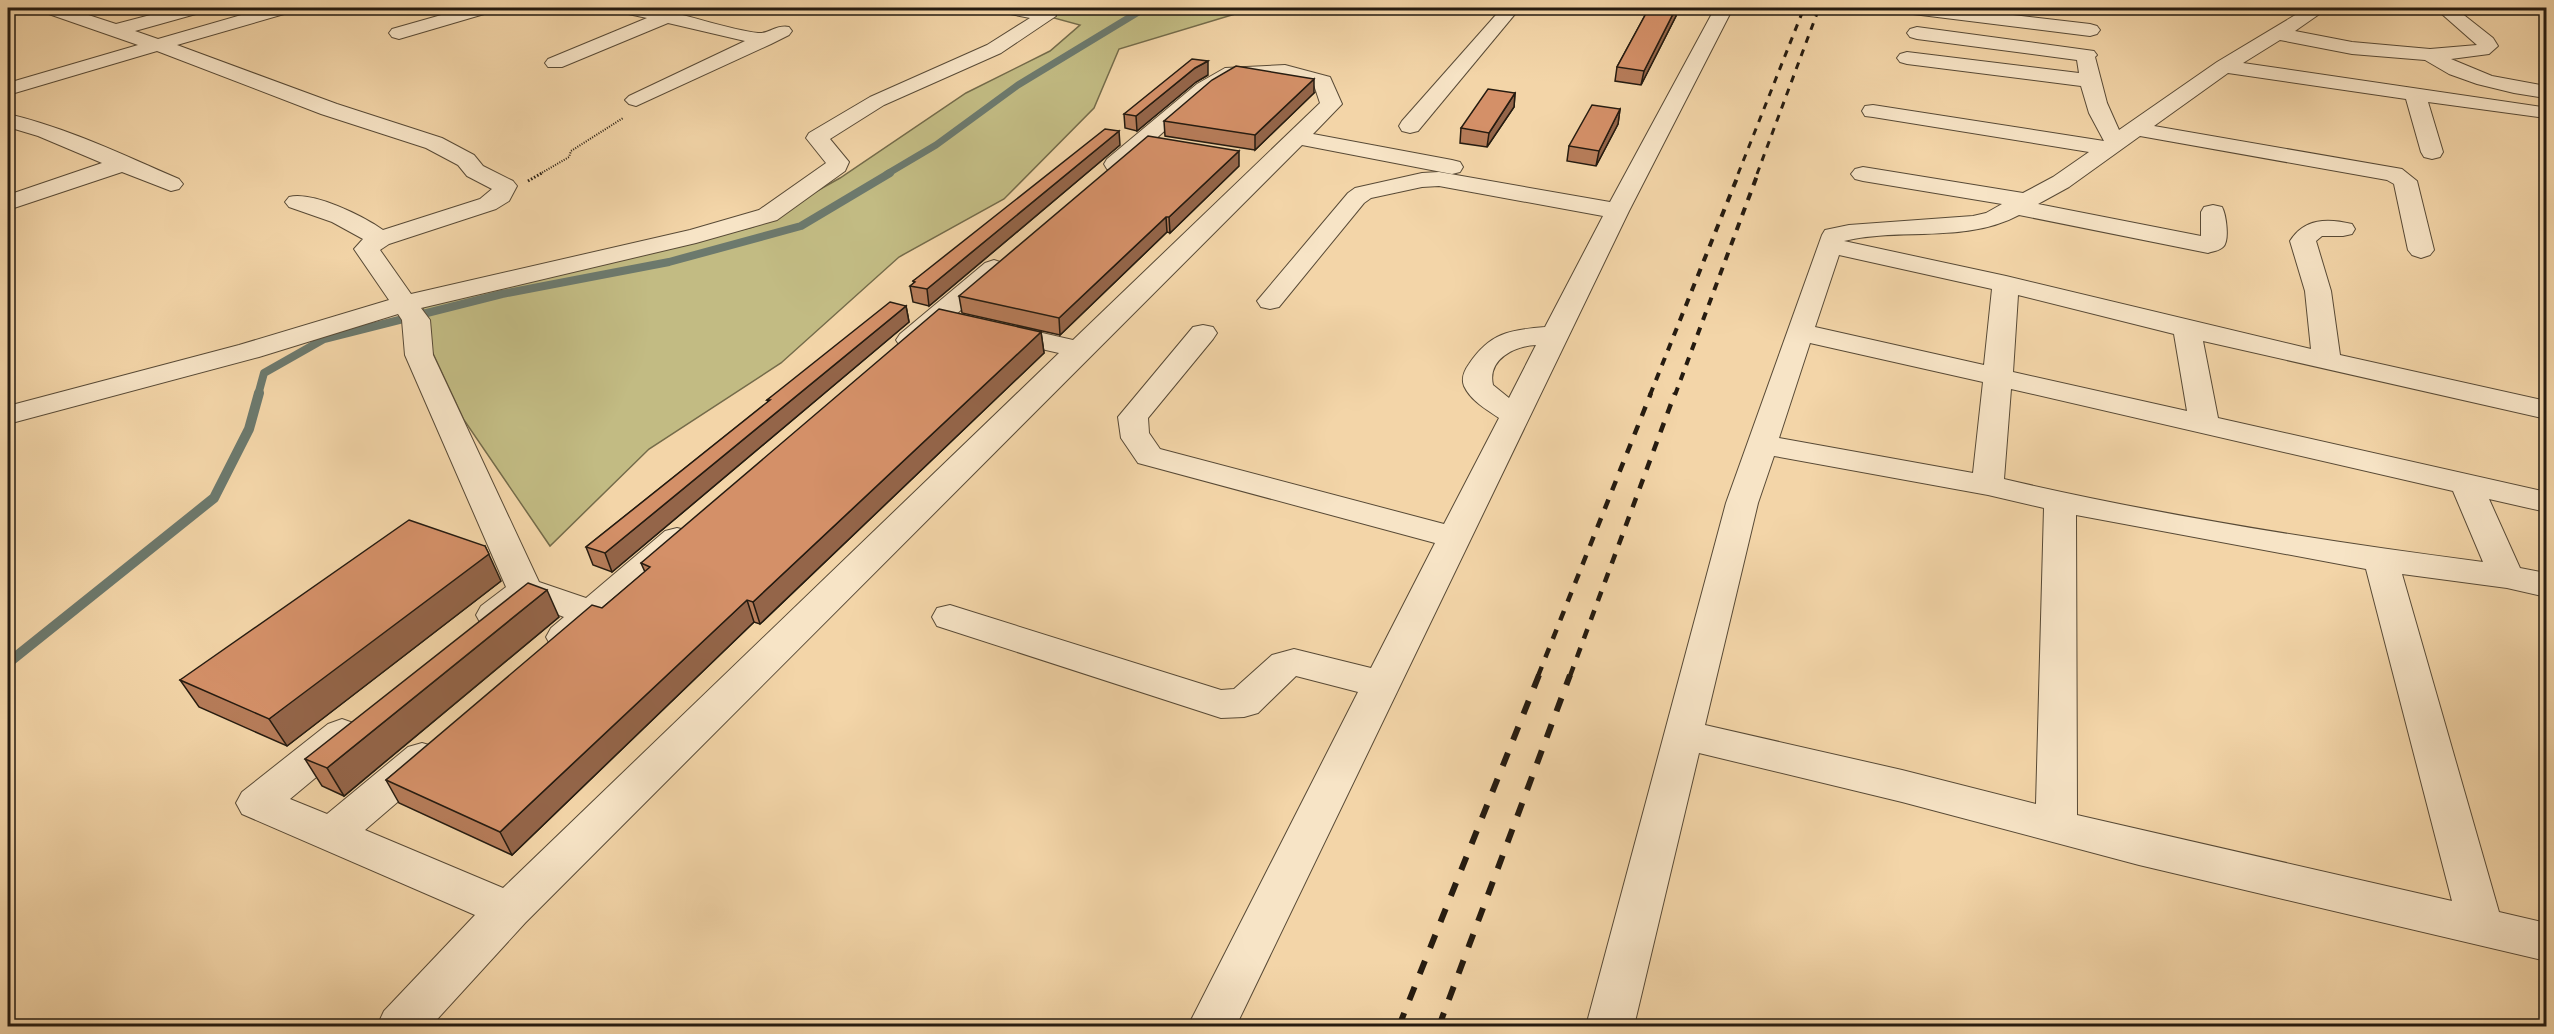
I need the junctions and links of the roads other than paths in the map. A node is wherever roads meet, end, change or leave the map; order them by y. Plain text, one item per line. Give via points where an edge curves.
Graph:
1 (196, 8) edge
2 (284, 8) edge
3 (484, 8) edge
4 (626, 8) edge
5 (1007, 8) edge
6 (1511, 8) edge
7 (1724, 8) edge
8 (1913, 8) edge
9 (2319, 8) edge
10 (2444, 8) edge
11 (61, 9) edge
12 (2093, 9) dead end
13 (667, 17) junction
14 (116, 30) junction
15 (2090, 30) junction
16 (399, 33) dead end
17 (1917, 33) dead end
18 (2275, 33) junction
19 (158, 45) junction
20 (2087, 55) junction
21 (2430, 56) junction
22 (1907, 58) dead end
23 (555, 63) dead end
24 (2224, 66) junction
25 (2090, 81) junction
26 (8, 89) edge
27 (2415, 94) junction
28 (636, 100) road end
29 (2542, 105) edge
30 (1873, 111) dead end
31 (8, 120) edge
32 (1410, 126) dead end
33 (1297, 138) junction
34 (2120, 140) junction
35 (2432, 152) dead end
36 (125, 163) junction
37 (1863, 174) dead end
38 (1098, 179) edge
39 (171, 184) dead end
40 (297, 202) dead end
41 (8, 203) edge
42 (2021, 204) junction
43 (1620, 205) junction
44 (2213, 212) dead end
45 (2343, 229) dead end
46 (380, 239) junction
47 (1830, 245) junction
48 (1017, 248) edge
49 (2421, 250) dead end
50 (2006, 284) junction
51 (1270, 301) dead end
52 (408, 310) junction
53 (922, 314) junction
54 (2187, 329) junction
55 (1799, 332) junction
56 (1203, 333) dead end
57 (1556, 335) junction
58 (1081, 350) junction
59 (891, 356) edge
60 (2327, 362) junction
61 (1998, 376) junction
62 (2547, 410) edge
63 (8, 415) edge
64 (1515, 416) junction
65 (2204, 424) junction
66 (1761, 444) junction
67 (2466, 483) junction
68 (1988, 485) junction
69 (2060, 502) junction
70 (2547, 502) edge
71 (700, 520) edge
72 (1455, 538) junction
73 (2381, 560) junction
74 (2507, 576) junction
75 (2547, 585) edge
76 (525, 590) junction
77 (591, 614) junction
78 (950, 617) dead end
79 (470, 633) edge
80 (546, 652) edge
81 (1382, 685) junction
82 (370, 712) edge
83 (1683, 735) junction
84 (448, 736) edge
85 (2056, 826) junction
86 (332, 835) junction
87 (509, 910) junction
88 (2481, 927) junction
89 (2547, 942) edge
90 (401, 1026) edge
91 (1212, 1026) edge
92 (1610, 1026) edge

1 - 14 street
2 - 19 street
3 - 16 street
4 - 13 street
5 - 52 street via 1047,16 994,49 877,101 817,138 838,162 837,166 768,215
6 - 32 street
7 - 43 street
8 - 15 street
9 - 18 street
10 - 21 street via 2488,46
11 - 14 street
12 - 15 street
13 - 23 street
13 - 28 street via 773,36
14 - 19 street
15 - 20 street
17 - 20 street
18 - 21 street via 2352,48
18 - 24 street
19 - 26 street
19 - 46 street via 329,109 434,143 504,186 501,196 488,204
20 - 25 street
21 - 29 street via 2461,73
22 - 25 street
24 - 27 street
24 - 34 street
25 - 34 street via 2102,120
27 - 29 street
27 - 35 street
30 - 34 street
31 - 36 street
33 - 38 street via 1331,104 1323,81 1285,71 1232,72 1204,88
33 - 43 street
33 - 58 street via 1261,160
34 - 42 street via 2061,182
34 - 49 street via 2394,174 2405,181
36 - 39 street
36 - 41 street
37 - 42 street
40 - 46 street via 348,220
42 - 44 street via 2208,245 2213,243
42 - 47 street via 1993,219 1973,224 1849,232 1834,235
43 - 51 street via 1439,179 1363,193
43 - 57 street
45 - 60 street via 2315,228 2303,241 2318,291
46 - 52 street via 367,249
47 - 50 street
47 - 55 street
48 - 53 street
50 - 54 street
50 - 61 street
52 - 63 street
52 - 76 street via 418,355
53 - 58 street
53 - 59 street
54 - 60 street
54 - 65 street
55 - 61 street
55 - 66 street
56 - 72 street via 1133,417 1131,425 1149,456
57 - 64 street
57 - 64 street via 1499,344 1478,372 1481,390
58 - 87 street
60 - 62 street
61 - 65 street
61 - 68 street
64 - 72 street
65 - 67 street
66 - 68 street
66 - 83 street via 1742,503
67 - 70 street
67 - 74 street
68 - 69 street
69 - 73 street
69 - 85 street
71 - 77 street
72 - 81 street
73 - 74 street
73 - 88 street
74 - 75 street
76 - 77 street
76 - 79 street
77 - 80 street
78 - 81 street via 1221,704 1244,703 1285,664 1294,662
81 - 91 street
82 - 86 street via 257,803
83 - 85 street
83 - 92 street
84 - 86 street
85 - 88 street
86 - 87 street
87 - 90 street
88 - 89 street

